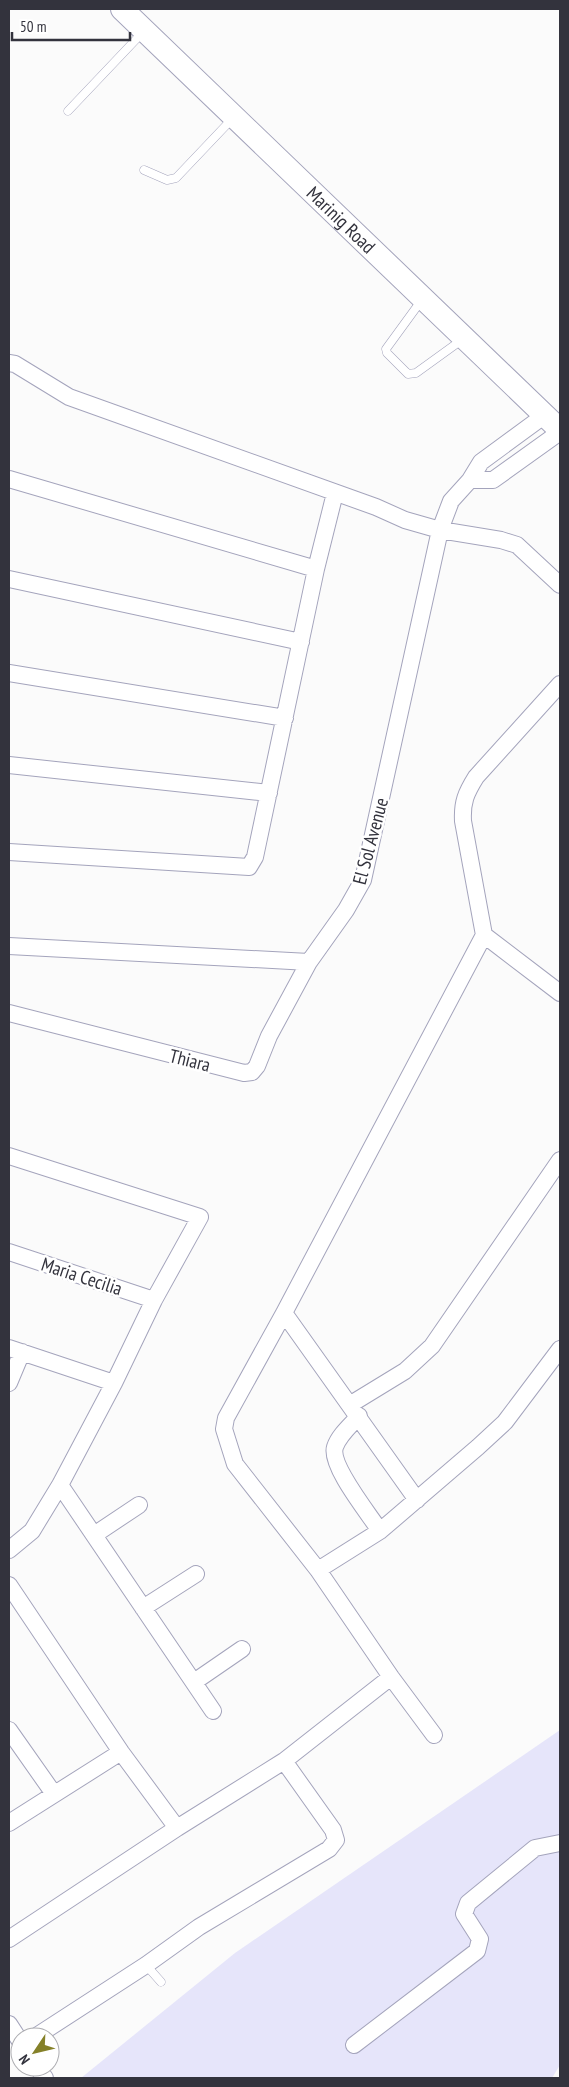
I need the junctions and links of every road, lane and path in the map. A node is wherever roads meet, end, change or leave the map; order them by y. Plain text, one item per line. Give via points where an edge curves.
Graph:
1 (122, 9) edge
2 (144, 30) junction
3 (68, 111) dead end
4 (234, 117) junction
5 (144, 170) dead end
6 (423, 298) junction
7 (464, 338) junction
8 (9, 363) edge
9 (554, 422) edge
10 (511, 454) junction
11 (9, 479) edge
12 (470, 480) junction
13 (334, 493) junction
14 (440, 530) junction
15 (316, 568) junction
16 (9, 580) edge
17 (560, 585) edge
18 (300, 642) junction
19 (9, 673) edge
20 (560, 684) edge
21 (285, 718) junction
22 (9, 765) edge
23 (270, 793) junction
24 (9, 852) edge
25 (484, 936) junction
26 (9, 946) edge
27 (308, 962) junction
28 (560, 993) edge
29 (9, 1013) edge
30 (9, 1156) edge
31 (560, 1160) edge
32 (9, 1252) edge
33 (154, 1300) junction
34 (284, 1313) junction
35 (560, 1349) edge
36 (16, 1350) edge
37 (9, 1383) edge
38 (114, 1383) junction
39 (355, 1410) junction
40 (60, 1485) junction
41 (417, 1500) junction
42 (139, 1505) dead end
43 (380, 1531) junction
44 (94, 1536) junction
45 (9, 1550) edge
46 (318, 1570) junction
47 (196, 1574) dead end
48 (9, 1585) edge
49 (143, 1608) junction
50 (242, 1649) dead end
51 (391, 1677) junction
52 (194, 1682) junction
53 (213, 1711) dead end
54 (9, 1730) edge
55 (434, 1735) dead end
56 (120, 1752) junction
57 (284, 1761) junction
58 (54, 1794) junction
59 (9, 1823) edge
60 (177, 1828) junction
61 (560, 1843) edge
62 (9, 1939) edge
63 (146, 1965) junction
64 (161, 1982) dead end
65 (50, 2027) edge
66 (354, 2045) dead end

1 - 2 street, Marinig Road
2 - 3 lane
2 - 4 street, Marinig Road
4 - 5 lane via 176,178 167,180
4 - 6 street, Marinig Road
6 - 7 street, Marinig Road
6 - 7 lane via 386,349 408,374 416,373
7 - 9 street, Marinig Road
8 - 13 street via 69,397
9 - 10 street, El Sol Avenue
9 - 10 street, El Sol Avenue
10 - 12 street, El Sol Avenue via 481,462
10 - 12 street, El Sol Avenue via 493,480
11 - 15 street
12 - 14 street, El Sol Avenue via 451,501
13 - 14 street
13 - 15 street
14 - 17 street via 516,545
14 - 27 street, El Sol Avenue via 363,880 346,910
15 - 18 street
16 - 18 street
18 - 21 street
19 - 21 street
20 - 25 street via 476,777 462,805
21 - 23 street
22 - 23 street
23 - 24 street via 255,857 249,866
25 - 28 street
25 - 34 street
26 - 27 street
27 - 29 street, Thiara via 252,1072 244,1073
30 - 33 street via 200,1217
31 - 39 street via 432,1346
32 - 33 street, Maria Cecilia
33 - 38 street
34 - 39 street
34 - 46 street via 226,1418 224,1429 235,1464
35 - 41 street via 505,1422
36 - 37 street
36 - 38 street
38 - 40 street
39 - 41 street
39 - 43 street via 334,1448 335,1456 339,1469
40 - 44 street
40 - 45 street via 32,1531
41 - 43 street
42 - 44 street
43 - 46 street
44 - 49 street
46 - 51 street
47 - 49 street
48 - 56 street
49 - 52 street
50 - 52 street
51 - 55 street
51 - 57 street
52 - 53 street
54 - 58 street
56 - 58 street
56 - 60 street
57 - 60 street
57 - 63 street via 333,1830 336,1840 329,1849 199,1927
58 - 59 street
60 - 62 street
61 - 66 street via 535,1848 468,1902 464,1914 480,1939 477,1951
63 - 64 lane
63 - 65 street

